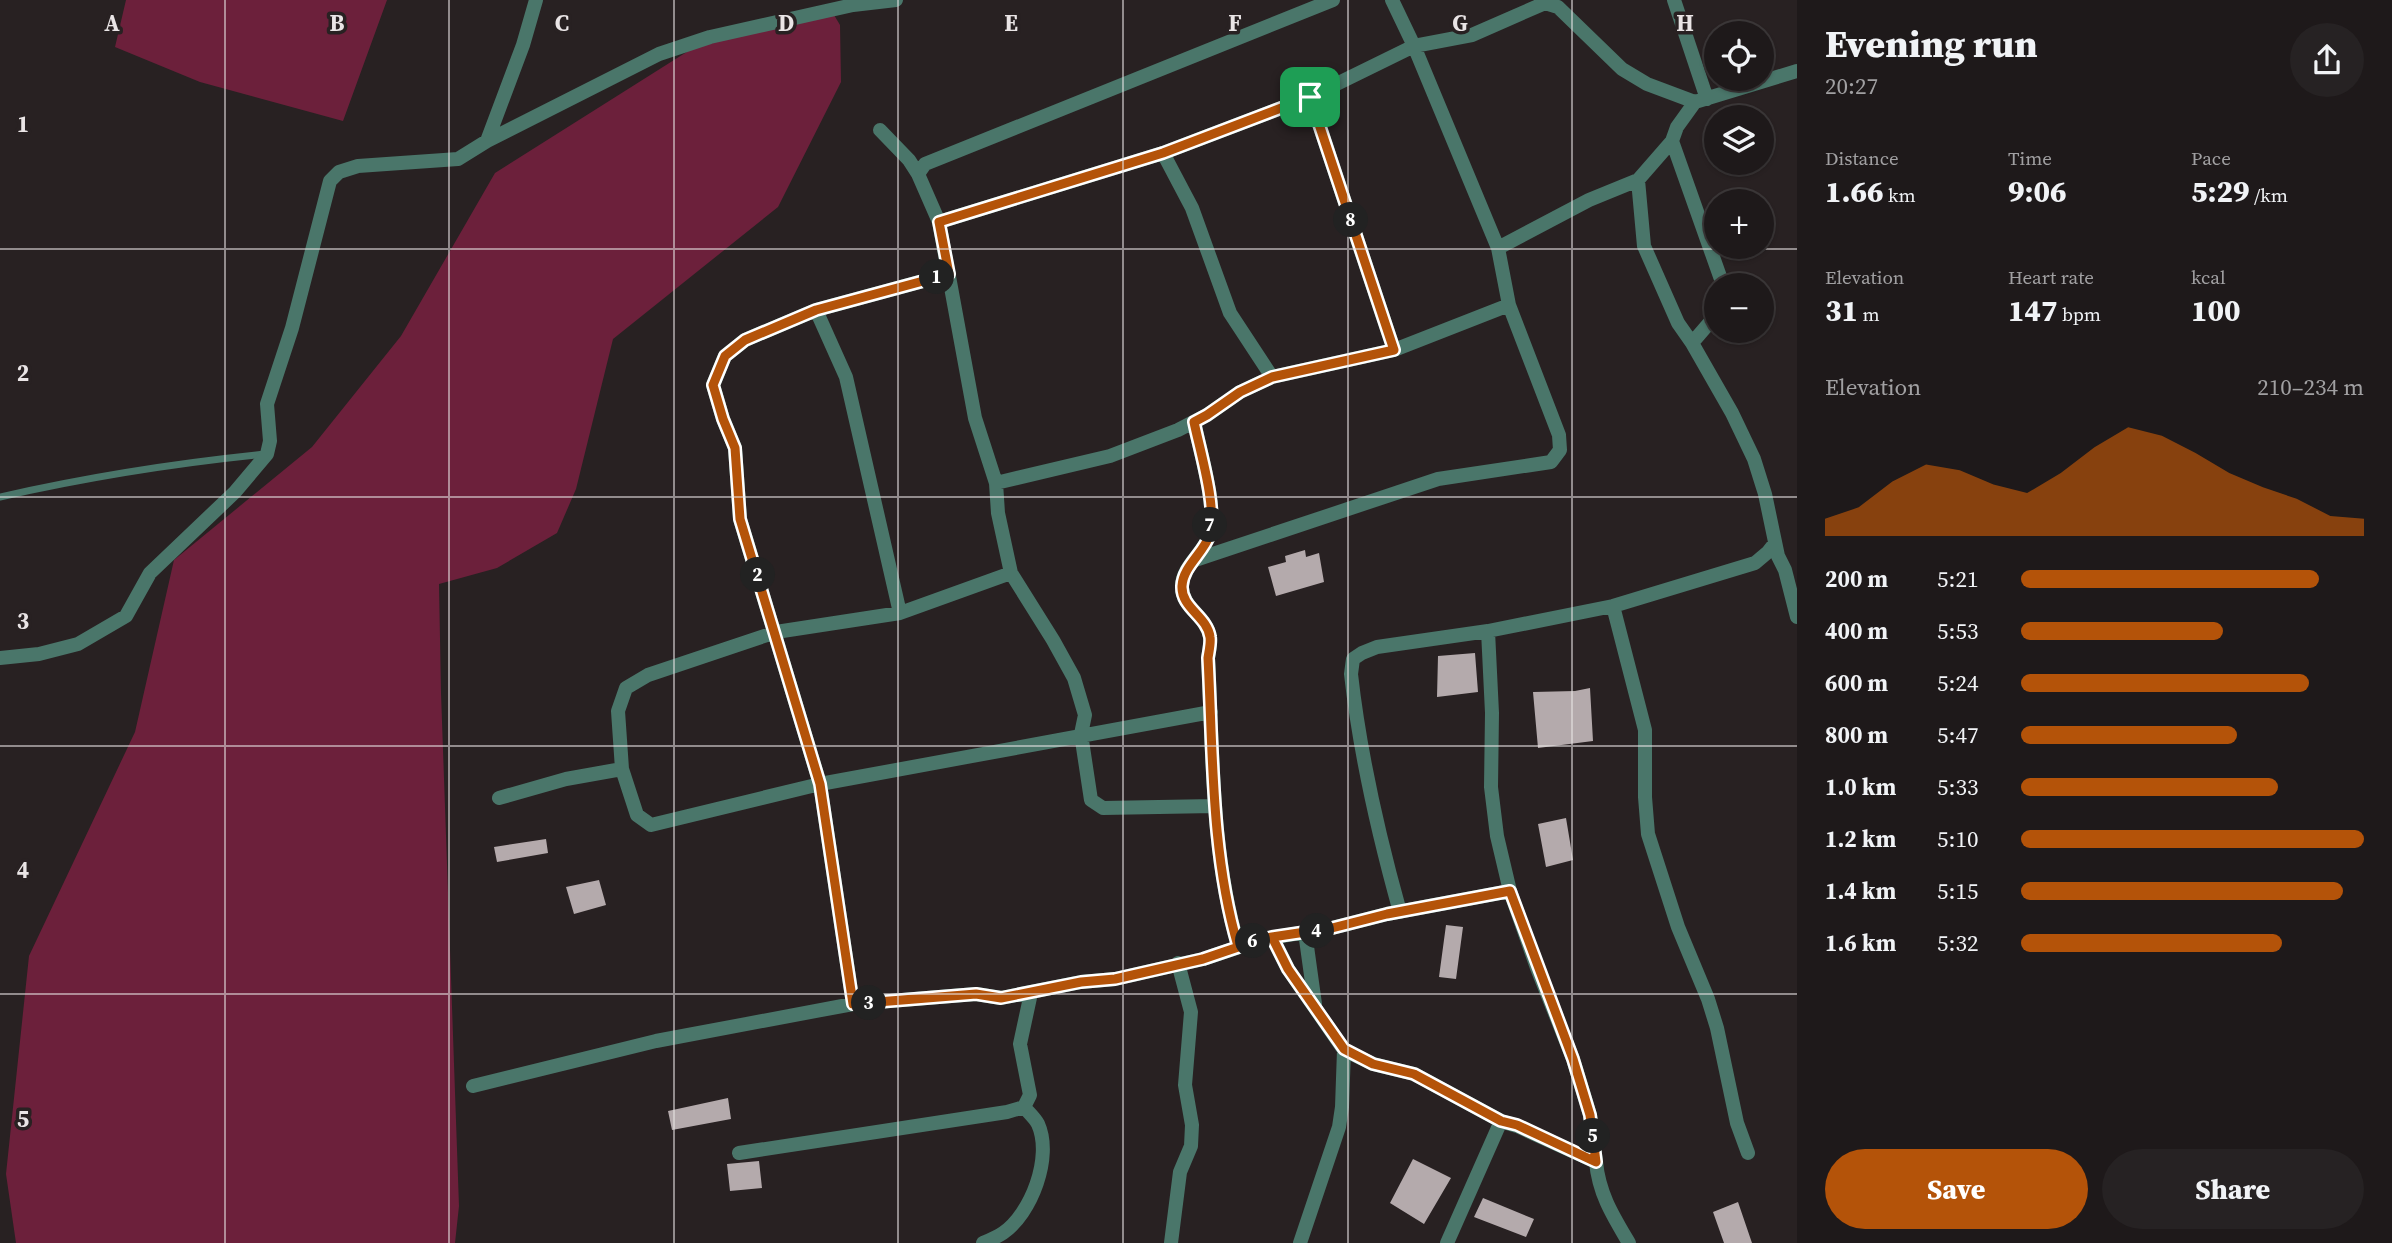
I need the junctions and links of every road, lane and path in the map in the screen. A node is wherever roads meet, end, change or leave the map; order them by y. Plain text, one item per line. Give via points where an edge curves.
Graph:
1 (536, 0) edge
2 (896, 0) edge
3 (1333, 0) edge
4 (1392, 0) edge
5 (1674, 0) edge
6 (1557, 4) edge
7 (1414, 46) junction
8 (1797, 71) edge
9 (1310, 97) junction
10 (1701, 101) junction
11 (880, 130) dead end
12 (487, 141) junction
13 (1672, 141) junction
14 (1163, 153) junction
15 (918, 174) junction
16 (1638, 180) junction
17 (939, 222) junction
18 (1498, 247) junction
19 (1719, 273) edge
20 (949, 274) junction
21 (1509, 305) junction
22 (816, 310) junction
23 (1704, 329) edge
24 (1692, 343) junction
25 (1394, 350) junction
26 (1272, 377) junction
27 (1194, 422) junction
28 (267, 454) junction
29 (996, 483) junction
30 (0, 496) edge
31 (1775, 543) junction
32 (1195, 560) junction
33 (1791, 570) edge
34 (1011, 573) junction
35 (1613, 606) junction
36 (900, 613) junction
37 (1797, 617) edge
38 (1488, 631) junction
39 (776, 632) junction
40 (0, 658) edge
41 (1211, 712) junction
42 (1081, 734) junction
43 (622, 769) junction
44 (820, 784) junction
45 (499, 798) dead end
46 (1214, 806) junction
47 (1510, 891) junction
48 (1400, 912) junction
49 (1305, 932) junction
50 (1272, 937) junction
51 (1238, 946) junction
52 (1178, 963) junction
53 (1031, 993) junction
54 (853, 1004) junction
55 (1315, 1009) junction
56 (1344, 1049) junction
57 (473, 1086) dead end
58 (1024, 1107) junction
59 (1501, 1121) junction
60 (738, 1153) dead end
61 (1748, 1153) dead end
62 (1596, 1162) junction
63 (983, 1243) edge
64 (1171, 1243) edge
65 (1301, 1243) edge
66 (1447, 1243) edge
67 (1629, 1243) edge

1 - 12 street
2 - 12 street via 736,31 659,54
3 - 15 street via 925,164
4 - 7 street
5 - 10 street
6 - 7 street via 1525,10 1472,35
6 - 10 street via 1622,69 1647,84
7 - 9 street
7 - 18 street
8 - 10 street
9 - 14 street
9 - 25 street
10 - 13 street via 1677,127
11 - 15 street
12 - 28 street via 458,159 358,166 339,172 330,181 267,404
13 - 16 street
13 - 19 street
14 - 17 street
14 - 26 street via 1192,208 1230,313
15 - 17 street
16 - 18 street
16 - 24 street via 1644,246 1678,323
17 - 20 street
18 - 21 street
20 - 22 street
20 - 29 street via 975,418
21 - 25 street
21 - 32 street via 1559,435 1559,450 1551,462 1438,479
22 - 36 street via 846,377
22 - 39 street via 745,340 725,356 713,385 735,448 740,519
23 - 24 street
24 - 31 street via 1754,458
25 - 26 street
26 - 27 street
27 - 29 street via 1110,456
27 - 32 street via 1209,491 1211,531
28 - 30 lane via 163,465
28 - 40 street via 235,492 150,573 126,616 78,644
29 - 34 street
31 - 33 street
31 - 35 street via 1755,563
32 - 41 street via 1183,575 1181,589 1210,638
33 - 37 street
34 - 36 street
34 - 42 street via 1074,678 1085,715
35 - 38 street
35 - 61 street via 1645,730 1648,834 1678,927 1708,999
36 - 39 street
38 - 47 street via 1493,815
38 - 48 street via 1377,647 1353,659 1352,683 1366,774
39 - 43 street via 648,675 626,688 618,711
39 - 44 street
41 - 42 street
41 - 46 street
42 - 44 street
42 - 46 street via 1091,800 1103,808
43 - 44 street via 637,815 651,825
43 - 45 street
44 - 54 street
46 - 51 street via 1224,892
47 - 48 street
47 - 62 street via 1569,1047 1590,1115
48 - 49 street
49 - 50 street
49 - 55 street
50 - 51 street
50 - 55 street
51 - 52 street
52 - 53 street
52 - 64 street via 1191,1012 1185,1085 1192,1125 1191,1146 1180,1172
53 - 54 street
53 - 58 street via 1020,1044 1030,1096
54 - 57 street via 656,1041
55 - 56 street
56 - 59 street via 1373,1064 1414,1074
56 - 65 street via 1339,1127
58 - 60 street
58 - 63 street via 1038,1124 1042,1168 1026,1209 1004,1233
59 - 62 street
59 - 66 street
62 - 67 street via 1606,1205

